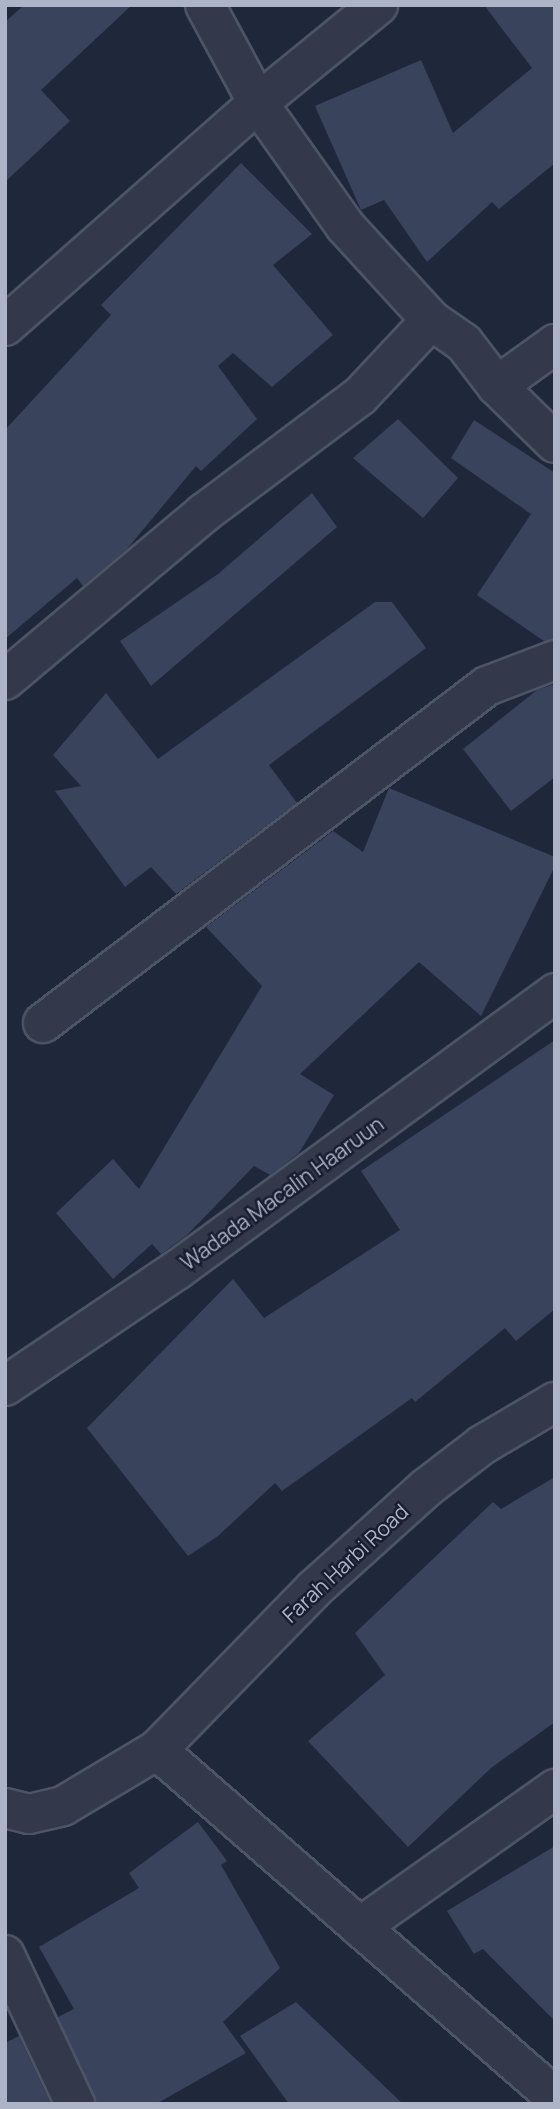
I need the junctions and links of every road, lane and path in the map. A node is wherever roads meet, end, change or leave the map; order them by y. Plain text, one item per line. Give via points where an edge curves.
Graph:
1 (205, 5) edge
2 (378, 5) edge
3 (258, 103) junction
4 (432, 320) junction
5 (5, 326) edge
6 (555, 344) edge
7 (497, 386) junction
8 (555, 443) edge
9 (555, 660) edge
10 (5, 680) edge
11 (555, 993) edge
12 (43, 1023) dead end
13 (5, 1386) edge
14 (555, 1402) edge
15 (157, 1750) junction
16 (555, 1789) edge
17 (5, 1808) edge
18 (360, 1927) junction
19 (5, 1955) edge
20 (555, 2097) edge
21 (75, 2104) edge

1 - 3 street
2 - 3 street
3 - 4 street via 345,226
3 - 5 street
4 - 7 street via 464,343
4 - 10 street via 360,396 204,513
6 - 7 street
7 - 8 street
9 - 12 street via 487,685
11 - 13 street, Wadada Macalin Haaruun via 177,1270
14 - 15 street, Farah Harbi Road via 482,1446 426,1488 314,1589
15 - 17 street, Farah Harbi Road via 64,1806 29,1814
15 - 18 street
16 - 18 street
18 - 20 street
19 - 21 street

